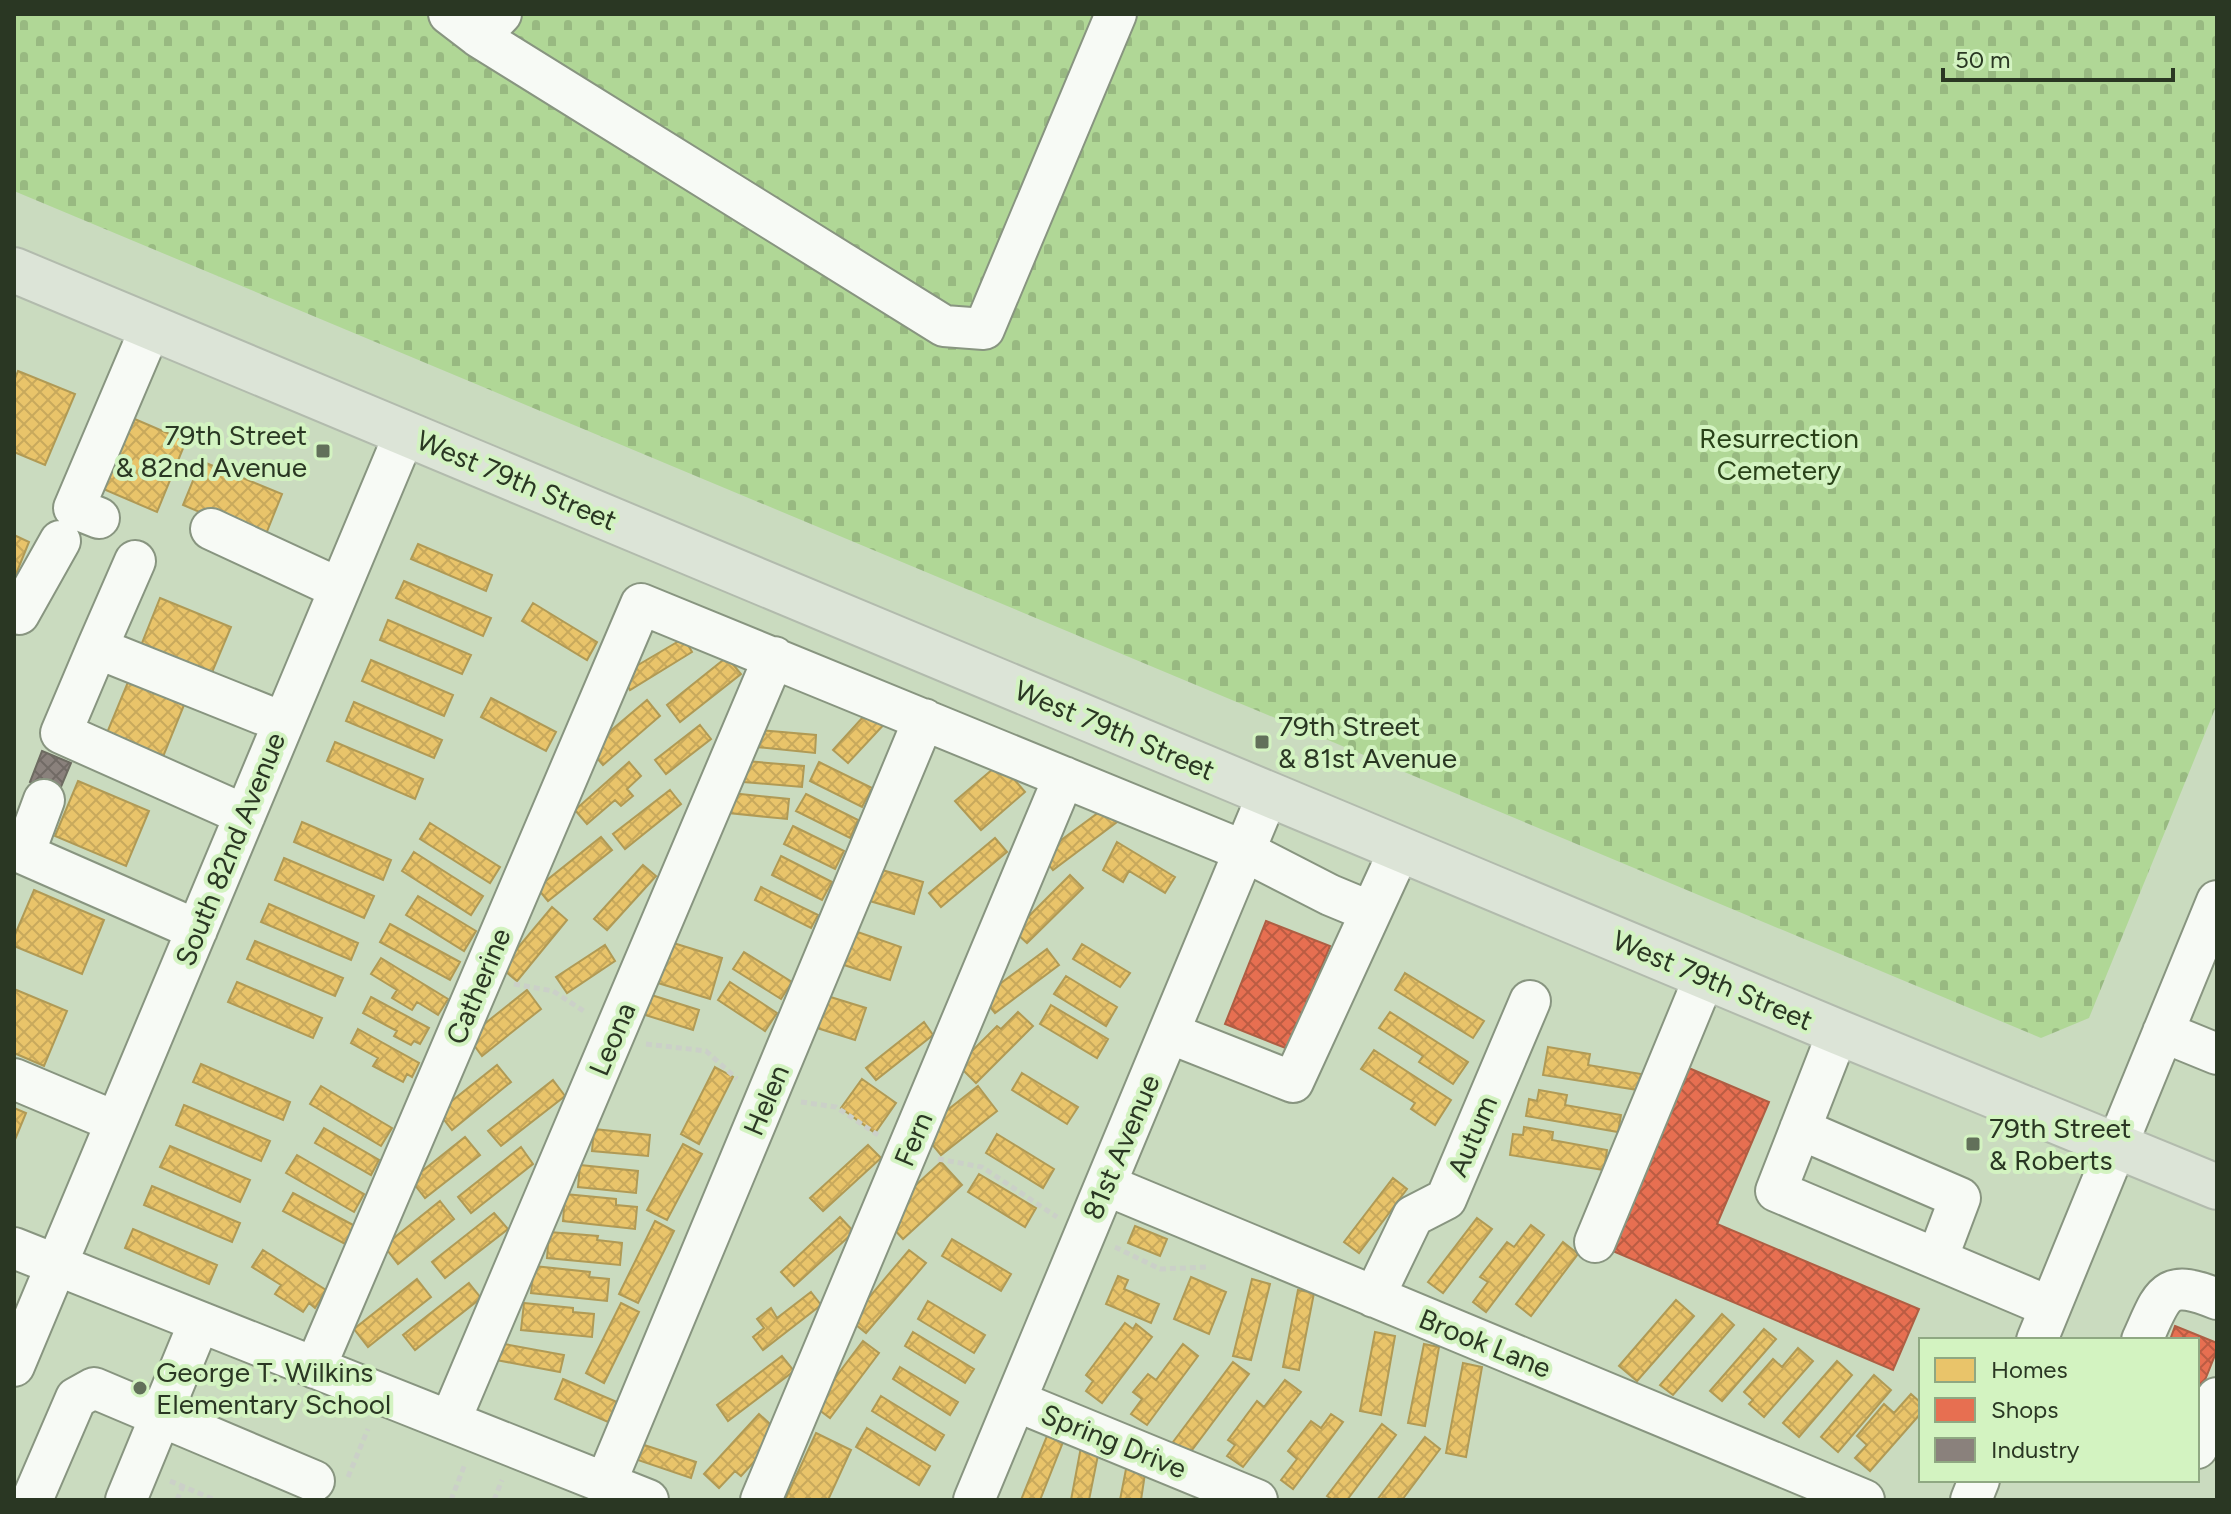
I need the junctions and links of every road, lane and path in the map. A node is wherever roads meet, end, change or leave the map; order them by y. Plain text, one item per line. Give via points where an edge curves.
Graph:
1 (1116, 14) edge
2 (476, 22) edge
3 (14, 270) edge
4 (151, 327) junction
5 (405, 433) junction
6 (99, 518) dead end
7 (211, 529) dead end
8 (60, 541) dead end
9 (135, 561) dead end
10 (338, 588) junction
11 (14, 612) edge
12 (97, 648) junction
13 (774, 657) junction
14 (924, 719) junction
15 (282, 722) junction
16 (1064, 777) junction
17 (1268, 794) junction
18 (44, 800) dead end
19 (245, 815) junction
20 (1400, 849) junction
21 (1244, 851) junction
22 (19, 864) edge
23 (1371, 912) junction
24 (2213, 924) edge
25 (197, 930) junction
26 (1705, 976) junction
27 (1530, 1001) dead end
28 (1838, 1032) junction
29 (2163, 1032) junction
30 (1169, 1033) junction
31 (2217, 1054) edge
32 (14, 1079) edge
33 (116, 1122) junction
34 (1800, 1129) junction
35 (2117, 1146) junction
36 (1106, 1185) junction
37 (2217, 1187) edge
38 (1595, 1242) dead end
39 (14, 1248) edge
40 (1937, 1259) junction
41 (56, 1265) junction
42 (1374, 1297) junction
43 (2217, 1299) edge
44 (199, 1323) junction
45 (2044, 1324) edge
46 (2143, 1338) edge
47 (14, 1366) edge
48 (315, 1368) junction
49 (2217, 1398) edge
50 (1016, 1401) junction
51 (162, 1417) junction
52 (450, 1421) junction
53 (368, 1429) dead end
54 (2199, 1443) edge
55 (465, 1464) dead end
56 (502, 1480) dead end
57 (606, 1482) junction
58 (329, 1483) joint
59 (133, 1484) edge
60 (183, 1486) junction
61 (32, 1500) edge
62 (177, 1500) edge
63 (215, 1500) edge
64 (451, 1500) edge
65 (494, 1500) edge
66 (648, 1500) edge
67 (761, 1500) edge
68 (974, 1500) edge
69 (1257, 1500) edge
70 (1864, 1500) edge

1 - 2 street via 984,329 944,326
3 - 4 main road, West 79th Street
4 - 5 main road, West 79th Street
4 - 6 street via 74,508
5 - 10 street, South 82nd Avenue
5 - 17 main road, West 79th Street
7 - 10 street
8 - 11 street via 19,614
9 - 12 street
10 - 15 street, South 82nd Avenue
12 - 15 street
12 - 19 street via 61,733
13 - 14 street
13 - 48 street, Catherine via 641,604
13 - 52 street, Leona
14 - 16 street
14 - 57 street, Helen
15 - 19 street, South 82nd Avenue
16 - 21 street
16 - 67 street, Fern
17 - 20 main road, West 79th Street
17 - 21 street, 81st Avenue
18 - 22 street
19 - 25 street, South 82nd Avenue
20 - 23 street
20 - 26 main road, West 79th Street
21 - 23 street
21 - 30 street, 81st Avenue
22 - 25 street
23 - 30 street via 1293,1082
24 - 29 street
25 - 33 street, South 82nd Avenue
26 - 28 main road, West 79th Street
26 - 38 street
27 - 42 street, Autum via 1446,1199 1413,1216
28 - 34 street
28 - 35 main road, West 79th Street
29 - 31 street
29 - 35 street
30 - 36 street, 81st Avenue
32 - 33 street
33 - 41 street, South 82nd Avenue
34 - 40 street via 1960,1198
34 - 40 street via 1776,1191
35 - 37 main road, West 79th Street
35 - 45 street
36 - 42 street, Brook Lane
36 - 50 street, 81st Avenue
39 - 41 street
40 - 45 street
41 - 44 street
41 - 47 street, South 82nd Avenue
42 - 70 street, Brook Lane
43 - 46 street via 2190,1288 2174,1289 2160,1301
44 - 48 street
44 - 51 street
48 - 52 street
49 - 54 street
50 - 68 street, 81st Avenue
50 - 69 street, Spring Drive
51 - 58 street
51 - 59 street
51 - 61 street via 94,1388 76,1398
52 - 57 street
53 - 58 path
55 - 64 path
56 - 65 path
57 - 66 street
59 - 60 path
60 - 62 path
60 - 63 path

